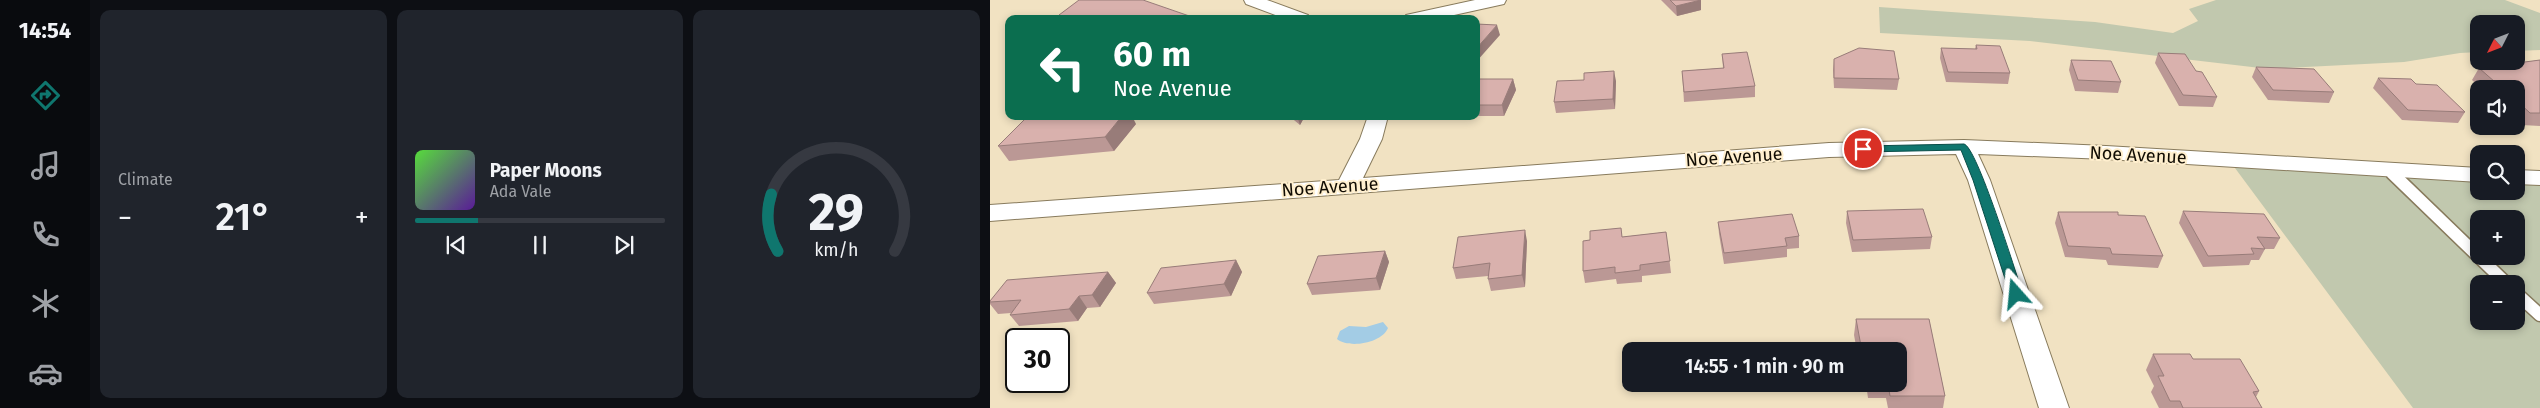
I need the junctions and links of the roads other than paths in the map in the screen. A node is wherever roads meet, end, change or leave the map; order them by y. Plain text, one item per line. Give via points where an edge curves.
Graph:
1 (1252, 0) edge
2 (1498, 0) edge
3 (1291, 15) edge
4 (1430, 15) edge
5 (1377, 120) edge
6 (1964, 147) junction
7 (2392, 173) junction
8 (2470, 176) edge
9 (2525, 177) edge
10 (2540, 178) edge
11 (1347, 186) junction
12 (990, 213) edge
13 (2498, 275) edge
14 (2525, 302) edge
15 (2540, 316) edge
16 (2054, 408) edge

1 - 3 street
2 - 4 street
5 - 11 street via 1371,139
6 - 7 street, Noe Avenue via 2190,158
6 - 11 street, Noe Avenue via 1829,150
6 - 16 street via 1979,180
7 - 8 street, Noe Avenue
7 - 13 lane
9 - 10 street
11 - 12 street, Noe Avenue
14 - 15 lane

